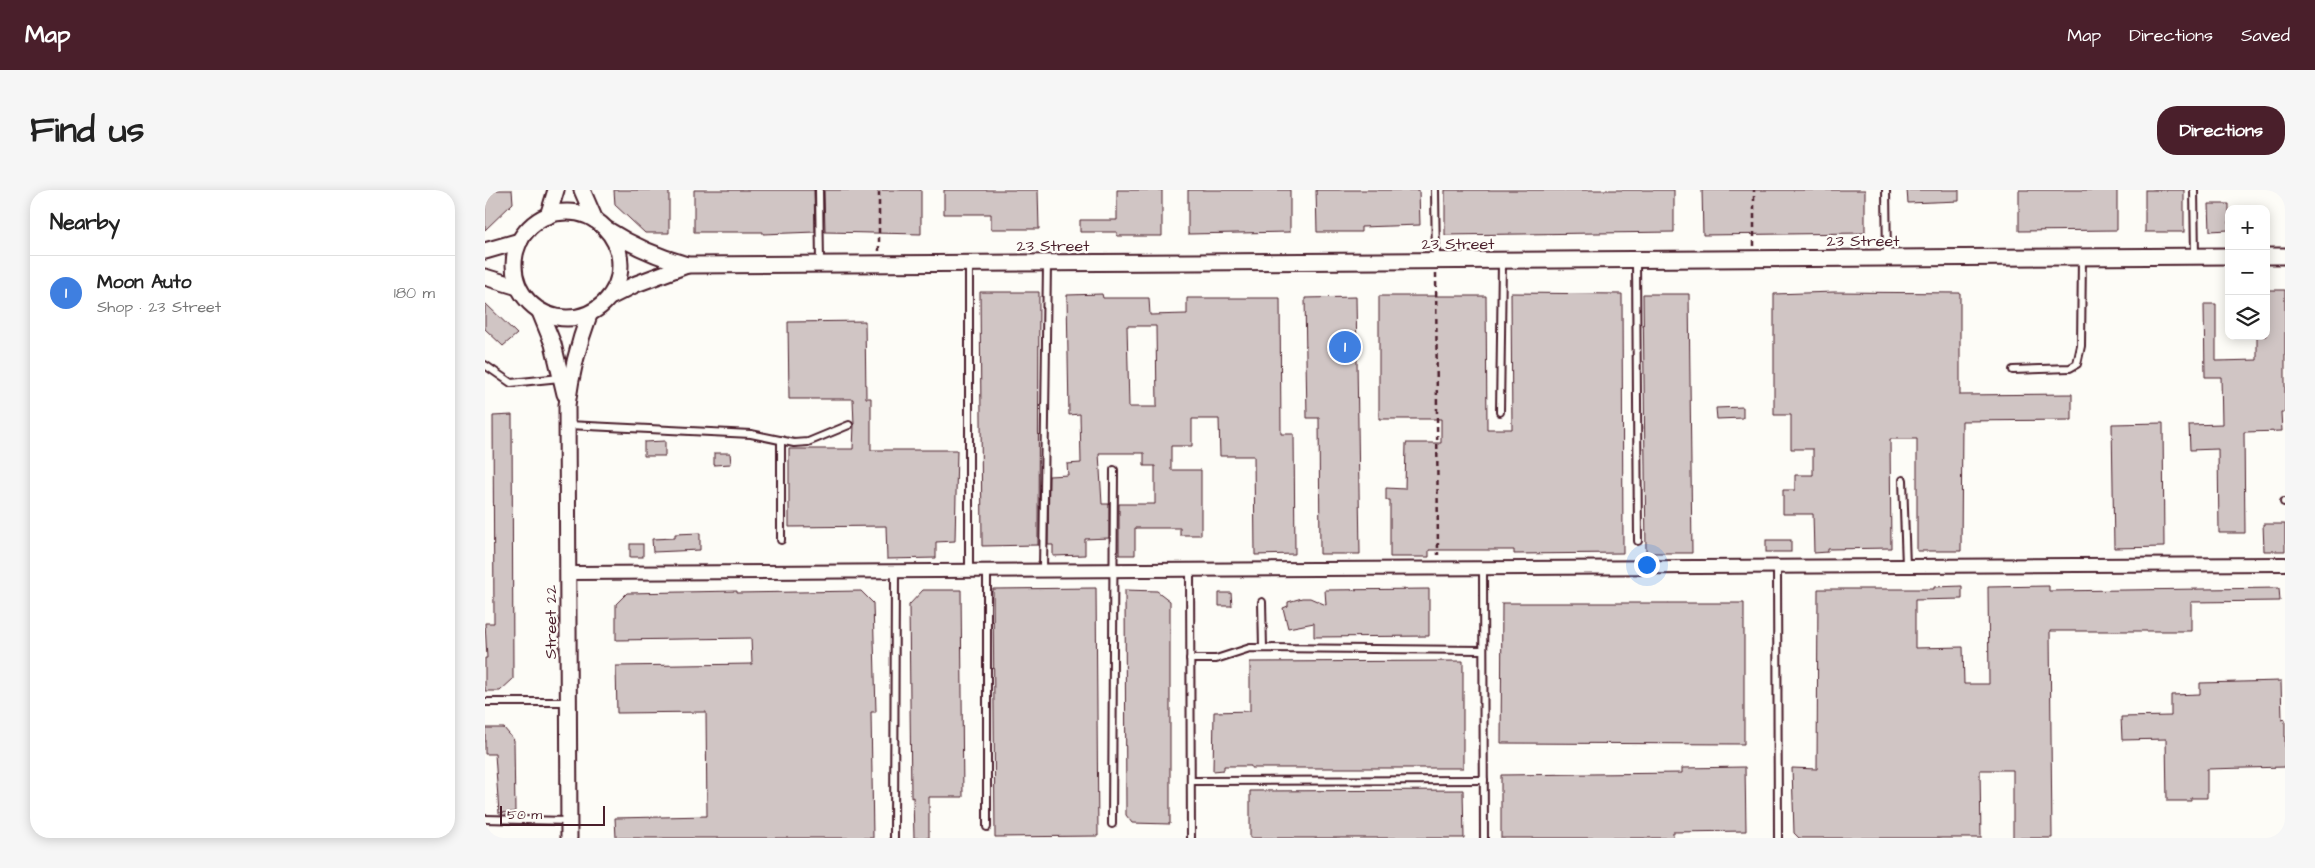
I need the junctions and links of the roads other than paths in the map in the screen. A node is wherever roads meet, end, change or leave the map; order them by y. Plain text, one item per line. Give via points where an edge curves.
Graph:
1 (556, 190) edge
2 (582, 190) edge
3 (819, 190) edge
4 (1435, 190) edge
5 (1886, 190) edge
6 (2194, 190) edge
7 (548, 216) junction
8 (595, 220) junction
9 (608, 230) junction
10 (520, 241) junction
11 (485, 252) edge
12 (2225, 256) edge
13 (2270, 256) edge
14 (2285, 256) edge
15 (2195, 257) junction
16 (2082, 258) junction
17 (1887, 259) junction
18 (1636, 260) junction
19 (1436, 261) junction
20 (1502, 261) junction
21 (969, 264) junction
22 (1047, 264) junction
23 (687, 265) junction
24 (820, 265) junction
25 (485, 277) edge
26 (518, 287) junction
27 (612, 296) junction
28 (540, 312) junction
29 (589, 315) junction
30 (485, 365) edge
31 (2013, 370) dead end
32 (562, 378) junction
33 (567, 405) junction
34 (1500, 412) dead end
35 (567, 425) junction
36 (849, 425) dead end
37 (781, 440) junction
38 (1114, 470) dead end
39 (1903, 480) dead end
40 (781, 540) dead end
41 (1638, 541) dead end
42 (2285, 564) edge
43 (1906, 566) junction
44 (1777, 568) junction
45 (1483, 569) junction
46 (1043, 570) junction
47 (895, 571) junction
48 (969, 571) junction
49 (987, 571) junction
50 (1113, 571) junction
51 (1190, 571) junction
52 (569, 573) junction
53 (1262, 602) dead end
54 (1263, 648) junction
55 (1483, 650) junction
56 (1190, 659) junction
57 (485, 702) edge
58 (569, 702) junction
59 (1484, 780) junction
60 (1191, 781) junction
61 (485, 819) edge
62 (569, 821) junction
63 (1112, 824) dead end
64 (987, 827) dead end
65 (569, 838) edge
66 (894, 838) edge
67 (1191, 838) edge
68 (1484, 838) edge
69 (1778, 838) edge

1 - 7 street
2 - 8 street
3 - 24 lane
4 - 19 lane
5 - 17 lane
6 - 15 lane
7 - 8 street via 564,212
7 - 10 street via 536,222
8 - 9 street
9 - 23 street, 23 Street via 659,257
9 - 27 street via 619,251 621,274
10 - 11 street
10 - 26 street via 514,272
12 - 15 street, 23 Street
13 - 14 street
15 - 16 street, 23 Street
16 - 17 street, 23 Street
16 - 31 lane via 2081,346 2077,364 2070,368
17 - 18 street, 23 Street
18 - 20 street, 23 Street
18 - 41 lane
19 - 20 street, 23 Street
19 - 22 street, 23 Street
20 - 34 lane
21 - 22 street, 23 Street
21 - 24 street, 23 Street
21 - 48 lane
22 - 46 lane
23 - 24 street, 23 Street
23 - 27 street, 23 Street
25 - 26 street
26 - 28 street
27 - 29 street
28 - 29 street via 556,318 573,319
28 - 32 street, Street 22
29 - 33 street, Street 22 via 578,344
30 - 32 lane via 511,383
32 - 33 street, Street 22
33 - 35 street, Street 22
35 - 37 lane via 751,434
35 - 52 street, Street 22
36 - 37 lane via 808,442
37 - 40 lane
38 - 50 lane
39 - 43 lane
42 - 43 street
43 - 44 street
44 - 45 street
44 - 69 lane
45 - 51 street
45 - 55 lane
46 - 49 street
46 - 50 street
47 - 48 street
47 - 52 street
47 - 66 lane
48 - 49 street
49 - 64 lane
50 - 51 street
50 - 63 lane
51 - 56 lane
52 - 58 street, Street 22
53 - 54 lane
54 - 55 lane
54 - 56 lane via 1245,649 1216,659
55 - 59 lane
56 - 60 lane
57 - 58 lane
58 - 62 street, Street 22
59 - 60 lane
59 - 68 lane
60 - 67 lane
61 - 62 lane
62 - 65 street, Street 22

